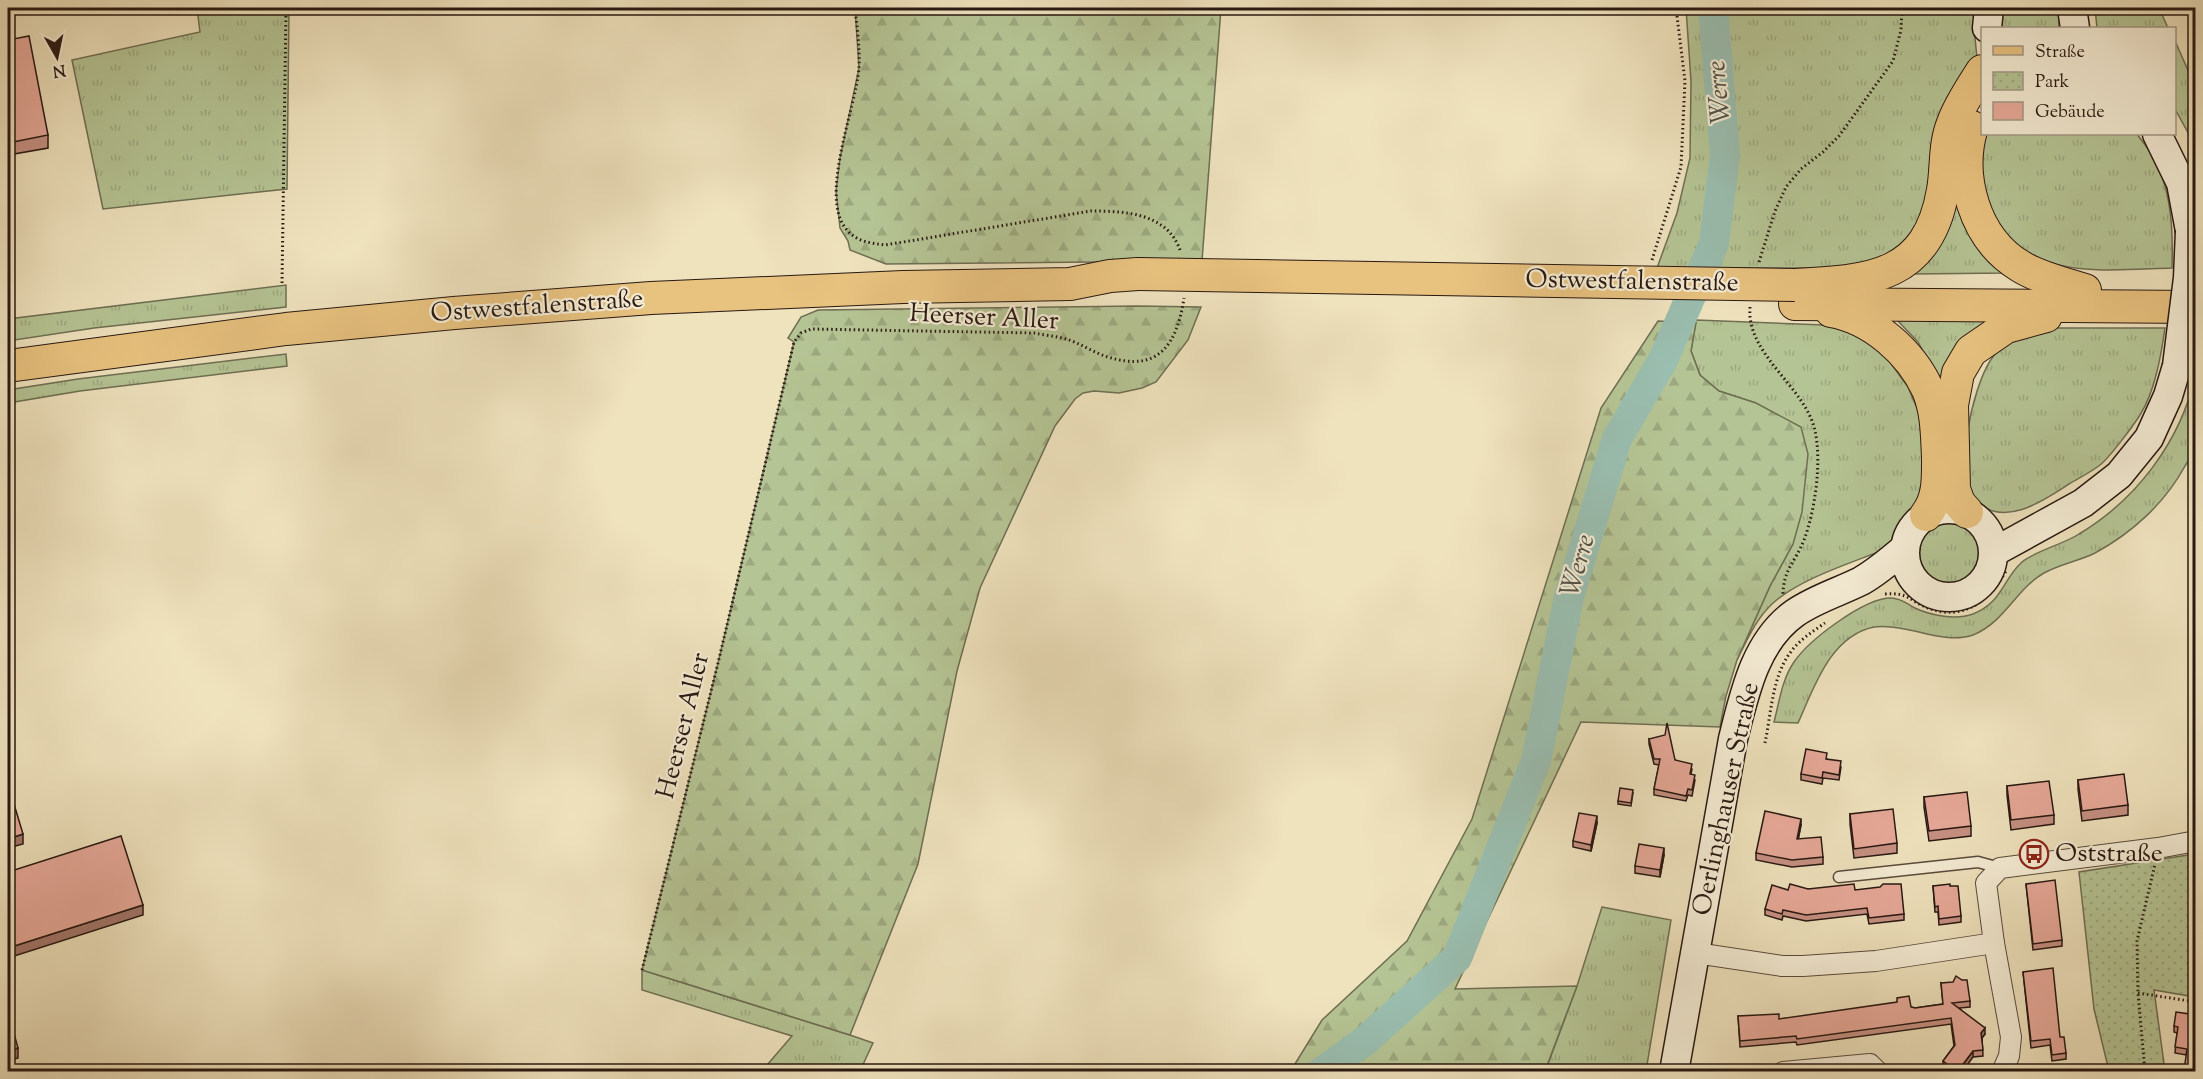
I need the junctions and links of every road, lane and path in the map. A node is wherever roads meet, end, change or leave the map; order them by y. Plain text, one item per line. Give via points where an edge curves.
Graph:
1 (286, 8) edge
2 (855, 8) edge
3 (1676, 8) edge
4 (1902, 8) edge
5 (1989, 8) edge
6 (2072, 8) edge
7 (1987, 27) edge
8 (2074, 27) edge
9 (1981, 74) edge
10 (1981, 106) edge
11 (2157, 135) edge
12 (1182, 257) dead end
13 (1651, 264) dead end
14 (1756, 272) dead end
15 (282, 283) dead end
16 (2196, 292) edge
17 (1185, 294) dead end
18 (1795, 295) junction
19 (2085, 298) junction
20 (1751, 303) dead end
21 (2196, 307) edge
22 (8, 366) edge
23 (1926, 515) junction
24 (1976, 519) junction
25 (2038, 526) junction
26 (1905, 548) junction
27 (1994, 552) junction
28 (1913, 578) junction
29 (1861, 581) junction
30 (1789, 618) junction
31 (2196, 841) edge
32 (2158, 848) junction
33 (2000, 868) junction
34 (1839, 877) dead end
35 (1994, 943) junction
36 (1696, 953) junction
37 (642, 970) dead end
38 (2138, 993) junction
39 (2196, 1002) edge
40 (1845, 1070) edge
41 (1674, 1071) edge
42 (1784, 1071) edge
43 (1878, 1071) edge
44 (2002, 1071) edge
45 (2145, 1071) edge

1 - 15 path
2 - 12 path via 859,68 836,191 840,218 848,231 864,242 885,245 1091,212 1122,211 1151,218 1177,242
3 - 13 path via 1685,81 1681,167
4 - 14 path via 1902,30 1893,61 1839,136 1786,187
5 - 7 main road
6 - 8 main road
9 - 18 main road via 1953,122 1938,215 1929,237 1913,256 1888,272
10 - 19 main road via 1971,129 1966,174 1972,203 1985,231 2020,267
11 - 25 main road, bridge via 2181,183 2190,231 2177,366 2168,396 2149,438 2119,475 2083,503
16 - 19 main road, Ostwestfalenstraße
17 - 37 path, Heerser Aller via 1178,323 1163,352 1153,359 1139,361 1108,357 1066,339 1034,333 812,328 801,333 794,342
18 - 19 main road, Ostwestfalenstraße
18 - 22 main road, Ostwestfalenstraße, bridge via 1138,283 1110,276 1070,284 651,298 375,320
18 - 23 main road via 1857,320 1898,346 1920,376 1928,390 1937,437 1938,484 1933,506
19 - 21 main road, Ostwestfalenstraße
19 - 24 main road via 2006,327 1971,351 1958,373 1952,405 1954,489 1959,503
20 - 30 path via 1752,327 1761,345 1806,406 1815,431 1818,472 1809,526 1783,585
23 - 24 main road via 1953,509
23 - 26 main road via 1916,524
24 - 25 main road
24 - 27 main road via 1991,538
25 - 27 main road
26 - 28 main road
26 - 29 main road, Oerlinghauser Straße
27 - 28 main road via 1987,576 1963,594 1932,594
28 - 29 main road, Oerlinghauser Straße
29 - 30 main road, Oerlinghauser Straße via 1825,596
30 - 36 main road, Oerlinghauser Straße via 1771,638 1746,688 1733,739
31 - 32 street
32 - 33 street
32 - 38 path via 2137,940
33 - 34 lane via 1977,861
33 - 35 street via 1986,883
35 - 36 street via 1876,961 1803,966
35 - 44 street via 2011,1037
36 - 41 main road, Oerlinghauser Straße
38 - 39 path
38 - 45 path
40 - 42 street via 1822,1067
40 - 43 street via 1870,1064

